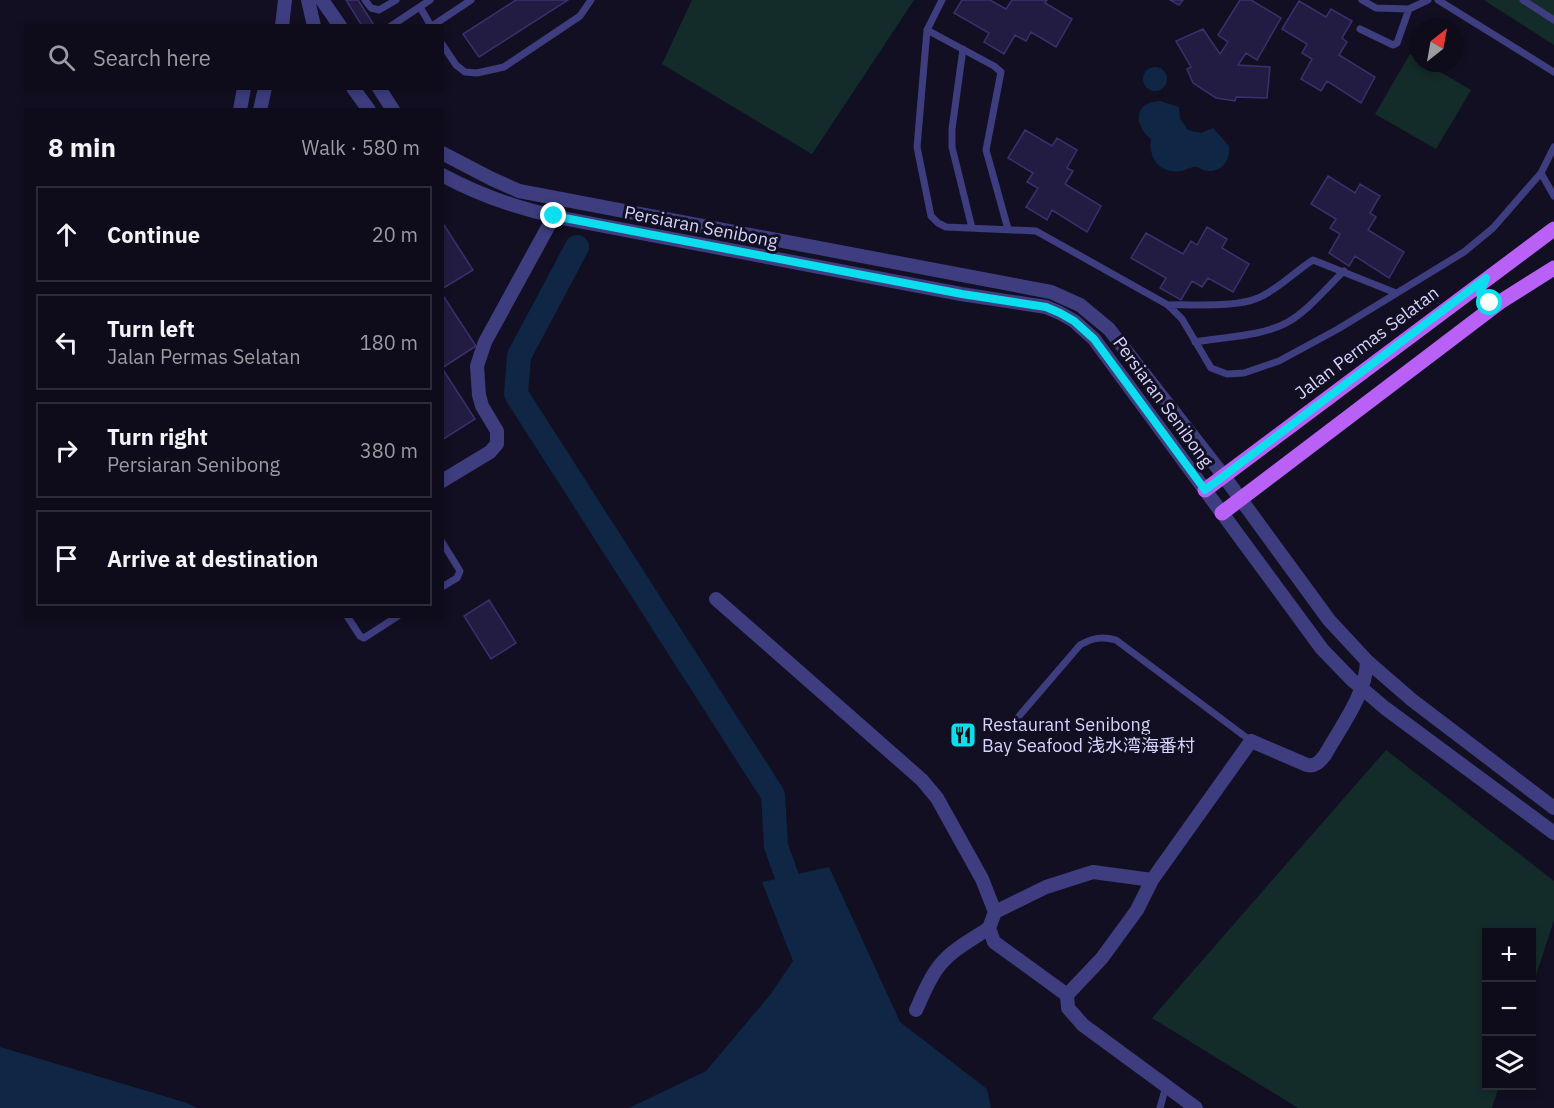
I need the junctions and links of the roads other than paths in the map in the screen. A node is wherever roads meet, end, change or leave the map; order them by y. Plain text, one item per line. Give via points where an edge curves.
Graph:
1 (285, 0) edge
2 (308, 0) edge
3 (322, 0) edge
4 (365, 0) edge
5 (396, 0) edge
6 (430, 0) edge
7 (471, 0) edge
8 (591, 0) edge
9 (942, 0) edge
10 (1362, 0) edge
11 (1428, 0) edge
12 (1438, 0) edge
13 (1525, 0) edge
14 (420, 7) junction
15 (1409, 9) junction
16 (1554, 20) edge
17 (282, 24) edge
18 (311, 24) edge
19 (339, 24) edge
20 (394, 24) edge
21 (431, 24) edge
22 (435, 24) edge
23 (1360, 29) dead end
24 (927, 30) junction
25 (444, 47) edge
26 (963, 50) junction
27 (1554, 72) edge
28 (244, 90) edge
29 (265, 90) edge
30 (354, 90) edge
31 (380, 90) edge
32 (240, 108) edge
33 (260, 108) edge
34 (368, 108) edge
35 (392, 108) edge
36 (1554, 147) edge
37 (444, 154) edge
38 (1541, 173) junction
39 (444, 176) edge
40 (1554, 196) edge
41 (558, 217) junction
42 (972, 228) junction
43 (1008, 229) junction
44 (1554, 229) edge
45 (1554, 268) edge
46 (1344, 271) junction
47 (1486, 278) junction
48 (1396, 293) junction
49 (1500, 302) junction
50 (1168, 305) junction
51 (1195, 342) junction
52 (1223, 475) junction
53 (448, 477) edge
54 (1205, 490) junction
55 (1240, 499) junction
56 (1222, 513) junction
57 (444, 545) edge
58 (444, 586) edge
59 (716, 599) dead end
60 (348, 618) edge
61 (384, 618) edge
62 (395, 618) edge
63 (387, 624) junction
64 (1367, 661) junction
65 (1362, 689) junction
66 (1008, 729) dead end
67 (1251, 741) junction
68 (1554, 808) edge
69 (1554, 833) edge
70 (1152, 880) junction
71 (994, 912) junction
72 (989, 928) junction
73 (1066, 994) junction
74 (916, 1010) dead end
75 (1166, 1086) junction
76 (1160, 1108) edge
77 (1196, 1108) edge

1 - 17 street
2 - 18 street
3 - 19 street
4 - 5 lane via 378,10
6 - 14 lane
7 - 22 lane
8 - 25 lane via 580,16 504,67 465,72
9 - 24 lane
10 - 15 lane via 1376,8
11 - 15 lane
12 - 27 lane
13 - 16 lane
14 - 20 lane
14 - 21 lane
15 - 23 lane via 1396,44
24 - 26 lane
24 - 42 lane via 917,147 931,216 946,227
26 - 42 lane via 952,147
26 - 43 lane via 1001,72 986,150
28 - 32 street
29 - 33 street
30 - 34 street
31 - 35 street
36 - 38 lane
37 - 52 street, Persiaran Senibong via 519,191 1066,297 1109,329
38 - 40 lane
38 - 48 lane via 1493,228 1464,252
39 - 41 street, Persiaran Senibong via 492,199
41 - 53 street via 485,342 477,366 479,395 497,431 497,444
41 - 54 street, Persiaran Senibong via 1046,307 1074,321 1094,339
42 - 43 lane
43 - 50 lane via 1036,231
44 - 47 main road, Jalan Permas Selatan
45 - 49 main road
46 - 48 lane
46 - 50 lane via 1312,260 1257,298
46 - 51 lane via 1287,323
47 - 49 main road via 1481,298 1490,303
47 - 52 main road, Jalan Permas Selatan
48 - 51 lane via 1279,361 1244,373 1227,374 1211,368
49 - 55 main road
50 - 51 lane via 1182,319
52 - 54 main road, Jalan Permas Selatan
52 - 55 street, Persiaran Senibong
54 - 56 street, Persiaran Senibong
55 - 56 main road
55 - 64 street, Persiaran Senibong via 1329,620
56 - 65 street, Persiaran Senibong via 1322,649
57 - 58 lane via 460,571 457,578
59 - 71 street via 922,780 937,798 982,879
60 - 63 lane via 364,638
61 - 63 lane
62 - 63 lane
64 - 65 street
64 - 68 street, Persiaran Senibong
65 - 67 street via 1325,755 1315,765
65 - 69 street, Persiaran Senibong
66 - 67 lane via 1080,645 1090,639 1106,638 1116,640
67 - 70 street
70 - 71 street via 1093,872 1046,887
70 - 73 street via 1137,910 1102,958
71 - 72 street
72 - 73 street via 994,942
72 - 74 street via 939,966
73 - 75 street via 1068,1008 1083,1025
75 - 76 lane
75 - 77 street

